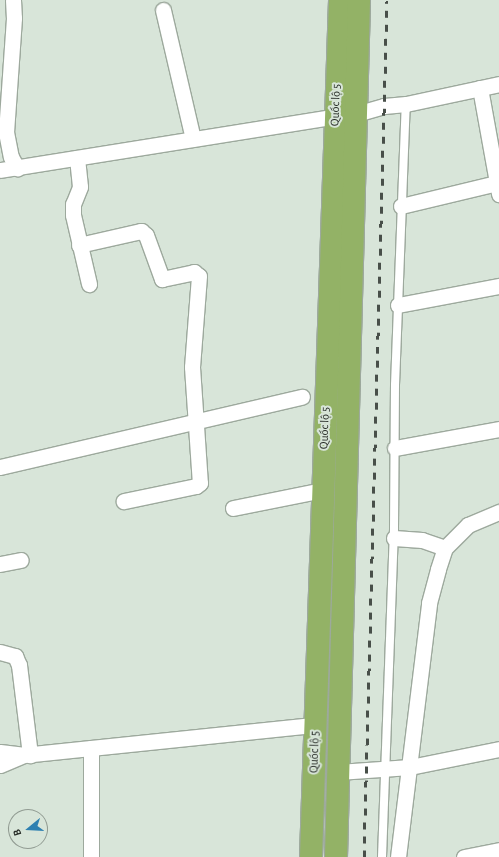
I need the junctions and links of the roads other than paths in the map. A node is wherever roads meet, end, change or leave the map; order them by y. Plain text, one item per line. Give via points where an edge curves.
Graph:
1 (13, 0) edge
2 (340, 0) edge
3 (359, 0) edge
4 (163, 10) dead end
5 (499, 84) edge
6 (480, 88) junction
7 (406, 104) junction
8 (346, 115) junction
9 (193, 138) junction
10 (77, 158) junction
11 (17, 168) junction
12 (0, 170) edge
13 (498, 181) edge
14 (402, 206) junction
15 (79, 245) junction
16 (89, 284) dead end
17 (499, 286) edge
18 (398, 305) junction
19 (302, 397) dead end
20 (196, 422) junction
21 (499, 428) edge
22 (395, 448) junction
23 (0, 467) edge
24 (323, 490) junction
25 (124, 502) dead end
26 (233, 508) dead end
27 (499, 512) edge
28 (394, 538) junction
29 (445, 548) junction
30 (21, 560) dead end
31 (0, 564) edge
32 (0, 652) edge
33 (316, 725) junction
34 (91, 748) junction
35 (499, 749) edge
36 (0, 752) edge
37 (27, 755) junction
38 (0, 765) edge
39 (410, 767) junction
40 (385, 769) junction
41 (338, 772) junction
42 (499, 850) edge
43 (91, 857) edge
44 (311, 857) edge
45 (336, 857) edge
46 (382, 857) edge
47 (398, 857) edge
48 (464, 857) edge

1 - 11 street via 6,132 11,157
2 - 8 highway, Quốc lộ 5
3 - 8 highway, Quốc lộ 5
4 - 9 street
5 - 6 street
6 - 7 street
6 - 13 street
7 - 8 street
7 - 14 lane
8 - 9 street
8 - 24 highway, Quốc lộ 5
8 - 41 highway, Quốc lộ 5
9 - 10 street
10 - 11 street
10 - 15 street via 80,188 72,210
11 - 12 street
13 - 14 street
14 - 18 lane
15 - 16 street
15 - 20 street via 141,231 146,235 162,280 194,272 198,274 192,367
17 - 18 street
18 - 22 lane
19 - 20 street
20 - 23 street
20 - 25 street via 201,480 199,485
21 - 22 street
22 - 28 lane
24 - 26 street
24 - 33 highway, Quốc lộ 5
27 - 29 street via 468,525
28 - 29 street via 422,540
28 - 40 lane
29 - 39 street via 429,603
30 - 31 street
32 - 37 street via 15,656 19,665
33 - 34 street
33 - 44 highway, Quốc lộ 5
34 - 37 street
34 - 43 street
35 - 39 street
36 - 37 street
37 - 38 street
39 - 40 street
39 - 47 street
40 - 41 street
40 - 46 lane
41 - 45 highway, Quốc lộ 5
42 - 48 street

